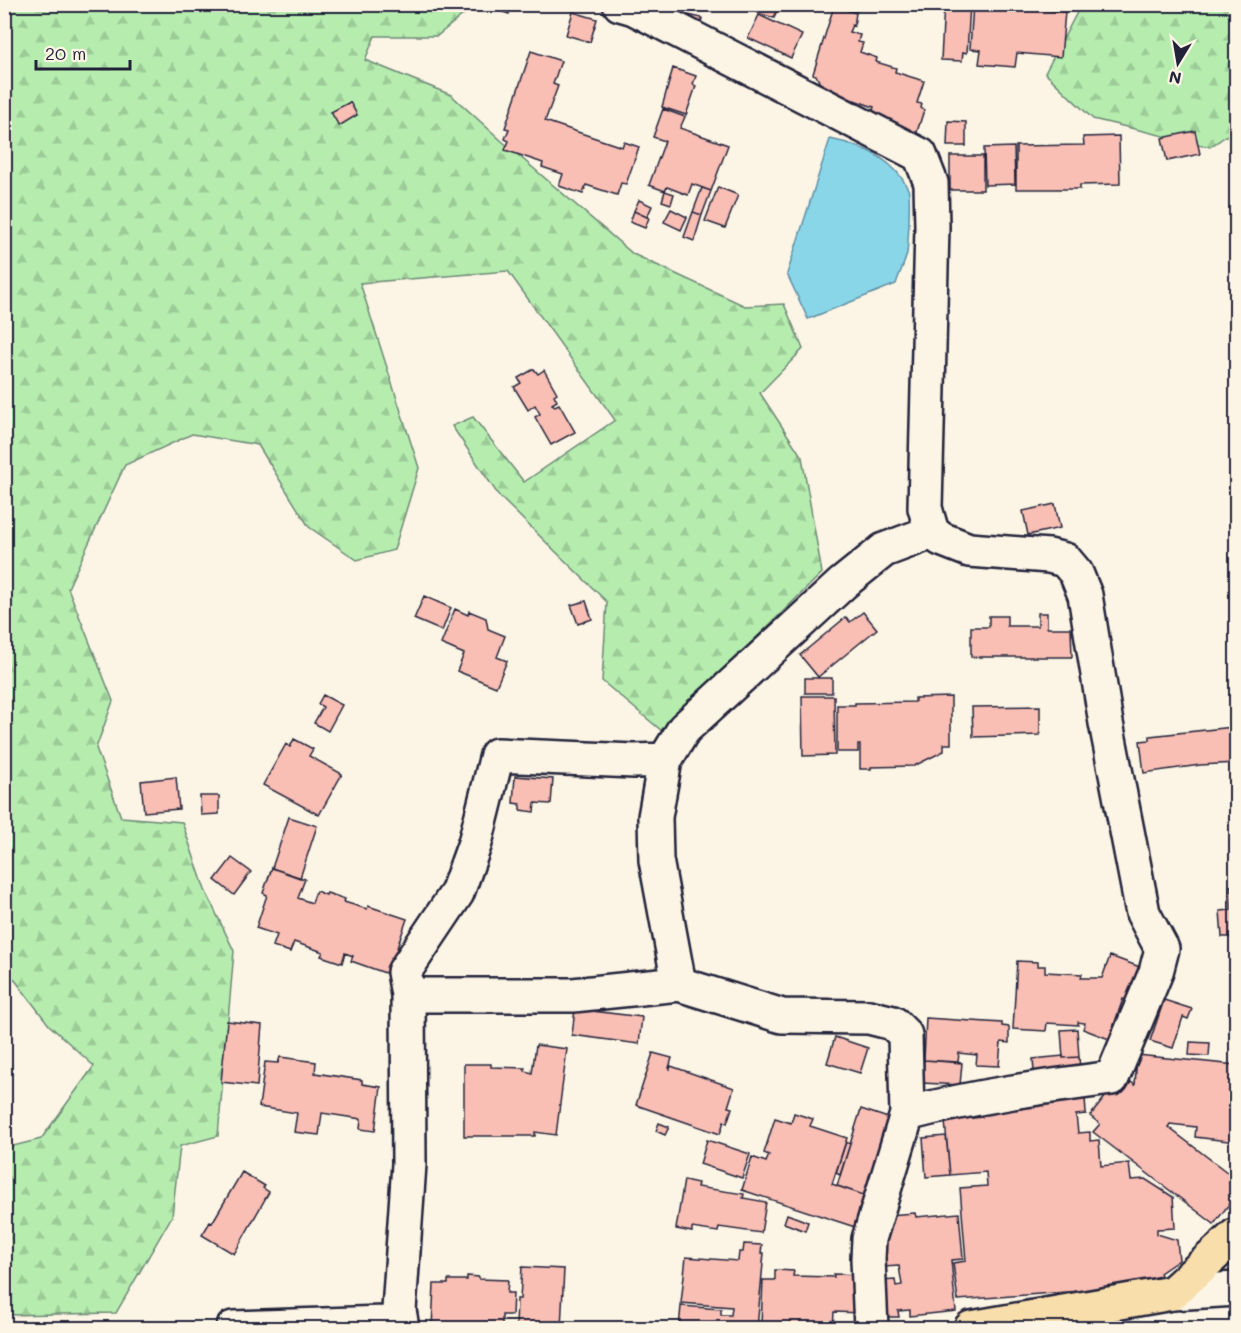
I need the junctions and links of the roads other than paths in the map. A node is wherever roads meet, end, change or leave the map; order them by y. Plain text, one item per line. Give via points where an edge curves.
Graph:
1 (620, 4) edge
2 (932, 532) junction
3 (665, 760) junction
4 (679, 984) junction
5 (408, 995) junction
6 (907, 1114) junction
7 (1236, 1235) edge
8 (1236, 1289) edge
9 (1172, 1293) junction
10 (233, 1329) edge
11 (397, 1329) edge
12 (402, 1329) edge
13 (871, 1329) edge
14 (971, 1329) edge

1 - 2 street via 920,155 931,183 925,508
2 - 3 street via 884,550 843,583 684,729
2 - 6 street via 969,550 1065,560 1076,573 1085,595 1143,913 1162,949 1112,1078 946,1103
3 - 4 street via 655,817 656,860
3 - 5 street via 497,755 475,843 457,893 404,972
4 - 5 street via 573,995
4 - 6 street via 782,1016 869,1017 893,1023 904,1035
5 - 12 street via 409,1164 399,1310
6 - 13 street via 869,1239
7 - 9 main road
8 - 9 street
9 - 14 main road
10 - 11 street via 384,1323

